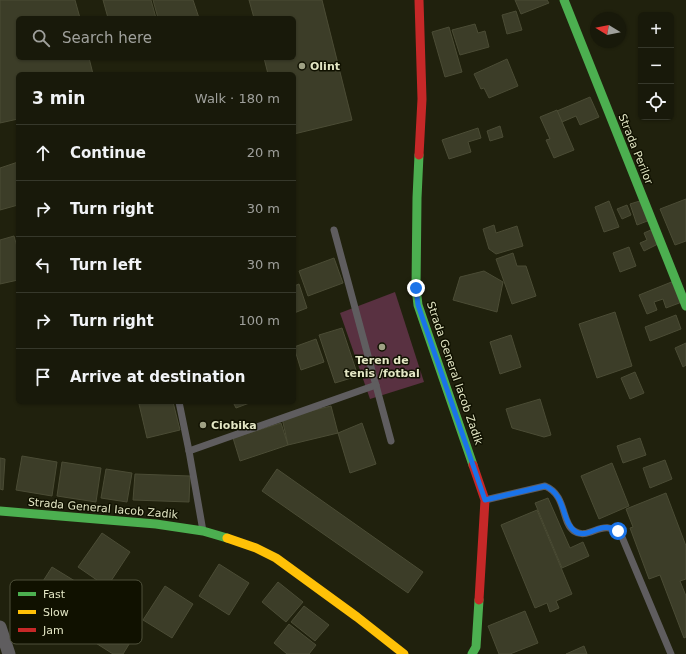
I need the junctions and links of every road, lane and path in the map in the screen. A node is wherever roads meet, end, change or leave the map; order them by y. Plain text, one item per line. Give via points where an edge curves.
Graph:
1 (419, 0) edge
2 (564, 0) edge
3 (334, 230) dead end
4 (686, 306) edge
5 (376, 385) junction
6 (179, 404) edge
7 (391, 441) dead end
8 (189, 451) junction
9 (485, 500) junction
10 (0, 512) edge
11 (204, 531) junction
12 (0, 627) edge
13 (9, 654) edge
14 (404, 654) edge
15 (472, 654) edge
16 (671, 654) edge

1 - 9 street, Strada General Iacob Zadik via 422,99 417,198 418,305
2 - 4 street, Strada Perilor
3 - 5 lane
5 - 7 lane
5 - 8 lane
6 - 8 lane
8 - 11 lane
9 - 15 street, Strada General Iacob Zadik via 476,647
9 - 16 lane via 545,486 553,489 558,496 574,531 585,533 607,527 618,531
10 - 11 street, Strada General Iacob Zadik via 156,524
11 - 14 street, Strada General Iacob Zadik via 256,548 276,558
12 - 13 street

